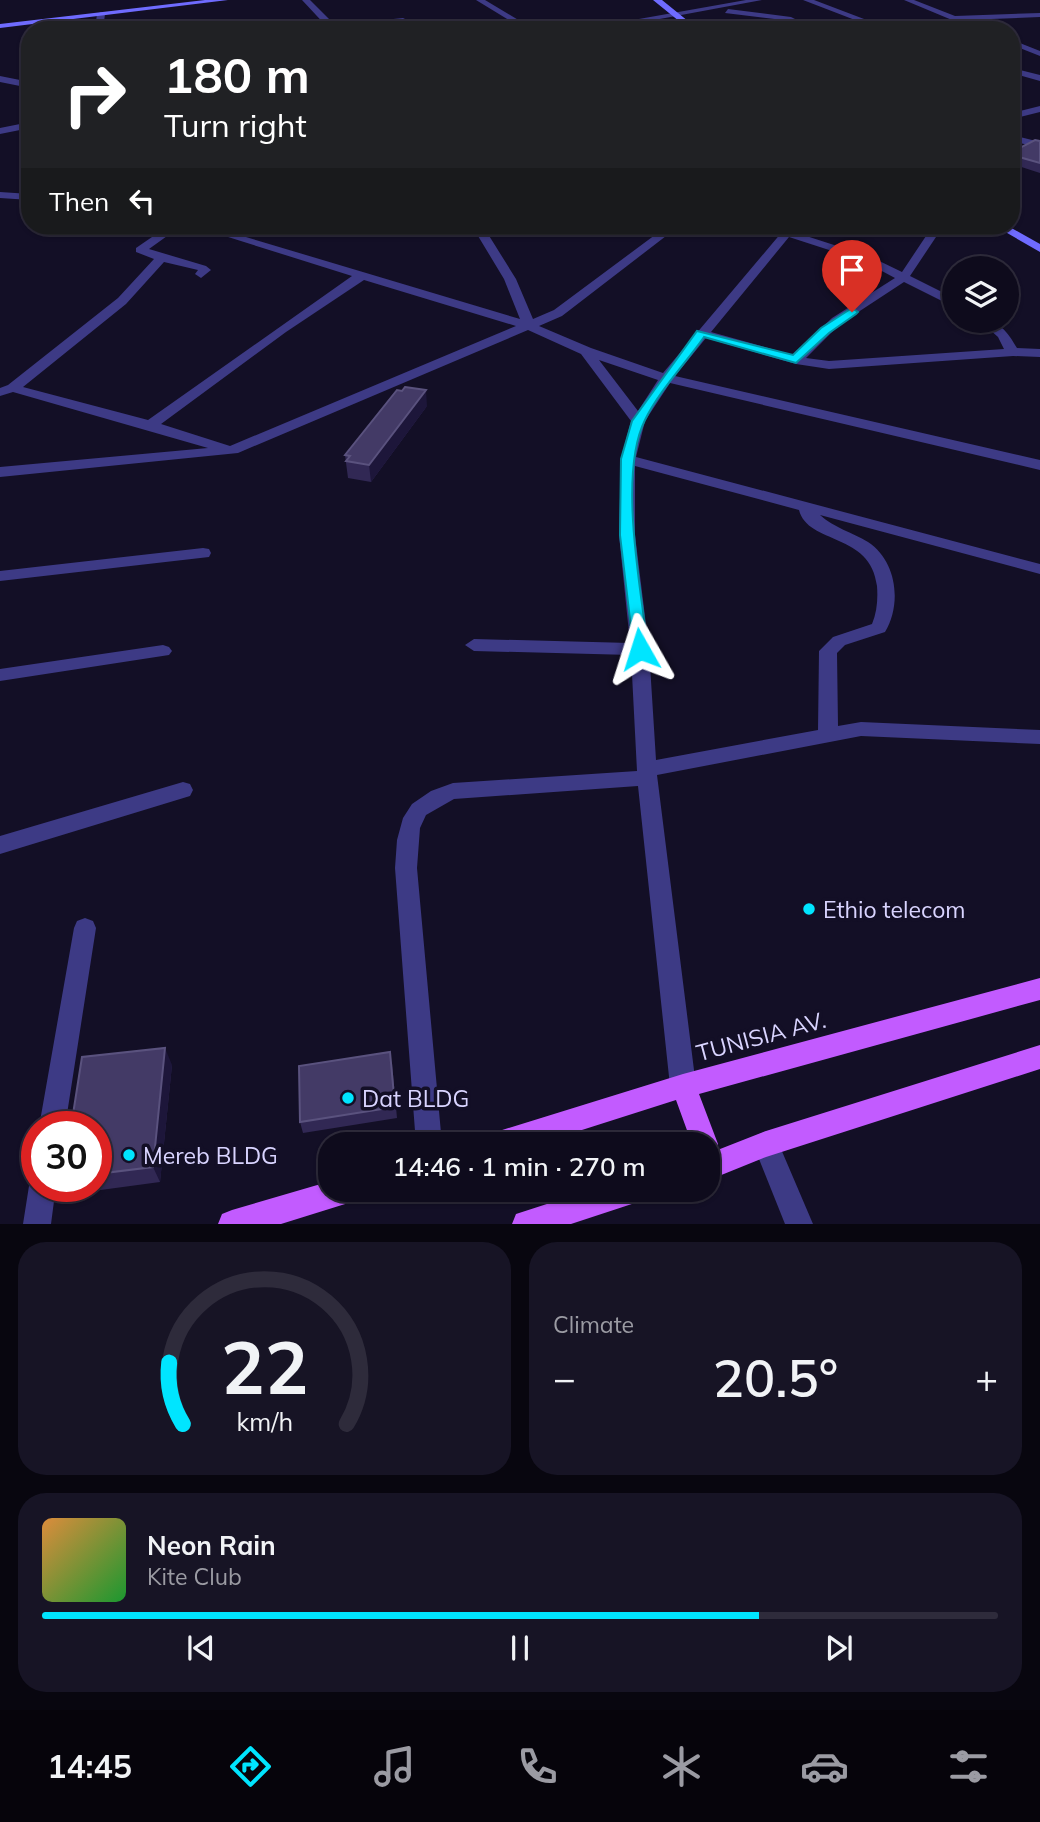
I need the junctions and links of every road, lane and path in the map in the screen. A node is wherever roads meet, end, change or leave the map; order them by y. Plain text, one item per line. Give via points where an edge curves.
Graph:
1 (224, 0) edge
2 (306, 0) edge
3 (480, 0) edge
4 (657, 0) edge
5 (758, 0) edge
6 (807, 0) edge
7 (908, 0) edge
8 (708, 9) junction
9 (101, 14) junction
10 (675, 15) junction
11 (1040, 15) edge
12 (956, 18) junction
13 (791, 19) dead end
14 (403, 20) dead end
15 (42, 21) edge
16 (100, 21) edge
17 (326, 21) edge
18 (395, 21) edge
19 (516, 21) edge
20 (649, 21) edge
21 (683, 21) edge
22 (867, 21) edge
23 (963, 21) edge
24 (21, 24) edge
25 (0, 26) edge
26 (1020, 45) edge
27 (1040, 54) edge
28 (1020, 73) edge
29 (1040, 78) edge
30 (0, 79) edge
31 (21, 83) edge
32 (1040, 109) edge
33 (1020, 114) edge
34 (21, 127) edge
35 (0, 131) edge
36 (1020, 140) edge
37 (1040, 145) edge
38 (0, 195) edge
39 (21, 196) edge
40 (162, 235) edge
41 (234, 235) edge
42 (483, 235) edge
43 (661, 235) edge
44 (785, 235) edge
45 (805, 235) edge
46 (935, 235) edge
47 (1016, 235) edge
48 (1040, 249) edge
49 (160, 258) junction
50 (201, 274) dead end
51 (363, 275) junction
52 (904, 277) junction
53 (942, 297) edge
54 (529, 326) junction
55 (701, 333) junction
56 (1001, 333) edge
57 (586, 351) junction
58 (1013, 352) junction
59 (1040, 353) edge
60 (796, 360) junction
61 (666, 378) junction
62 (6, 390) edge
63 (638, 421) junction
64 (149, 425) junction
65 (233, 450) junction
66 (628, 459) junction
67 (1040, 465) edge
68 (0, 472) edge
69 (801, 507) junction
70 (203, 554) dead end
71 (1040, 569) edge
72 (0, 576) edge
73 (474, 645) dead end
74 (640, 649) junction
75 (163, 651) dead end
76 (0, 675) edge
77 (828, 737) junction
78 (1040, 737) edge
79 (647, 774) junction
80 (183, 790) dead end
81 (0, 845) edge
82 (85, 928) dead end
83 (1040, 989) edge
84 (1040, 1057) edge
85 (683, 1086) junction
86 (55, 1111) edge
87 (428, 1132) edge
88 (537, 1132) edge
89 (700, 1132) edge
90 (766, 1144) junction
91 (720, 1155) edge
92 (318, 1199) edge
93 (40, 1202) edge
94 (595, 1202) edge
95 (37, 1223) edge
96 (232, 1223) edge
97 (526, 1223) edge
98 (799, 1223) edge

1 - 9 main road
2 - 17 street
3 - 19 street
4 - 10 main road
5 - 8 street
6 - 22 street
7 - 12 street
8 - 10 street
8 - 13 street
9 - 15 main road
9 - 16 street
10 - 20 street
10 - 21 main road
11 - 12 street
12 - 23 street
14 - 18 street
24 - 25 main road
26 - 27 street
28 - 29 street
30 - 31 street
32 - 33 street
34 - 35 street
36 - 37 street
38 - 39 street
40 - 49 street via 140,250
41 - 51 street
42 - 54 street via 523,303
43 - 54 street via 558,313
44 - 55 street
45 - 52 street
46 - 52 street
47 - 48 main road
49 - 50 street via 202,268
49 - 62 street via 122,301
51 - 54 street
51 - 64 street
52 - 53 street
52 - 60 street via 836,321
54 - 57 street
54 - 65 street
55 - 60 street
55 - 61 street
56 - 58 street
57 - 61 street
57 - 63 street
58 - 59 street
58 - 60 street via 845,365
61 - 63 street
61 - 67 street
62 - 64 street
63 - 66 street
64 - 65 street
65 - 68 street
66 - 69 street
66 - 74 street via 627,535
69 - 71 street
69 - 77 street via 827,529 868,550 885,583 887,605 879,628 839,641 828,651
70 - 72 street
73 - 74 street
74 - 79 street
75 - 76 street
77 - 78 street via 883,728
77 - 79 street
79 - 85 street
79 - 87 street via 453,791 432,797 417,809 407,832 406,868
80 - 81 street
82 - 86 street
83 - 85 main road, TUNISIA AV.
84 - 90 main road
85 - 88 main road, TUNISIA AV.
85 - 89 main road
90 - 91 main road
90 - 98 street
92 - 96 main road
93 - 95 street
94 - 97 main road

